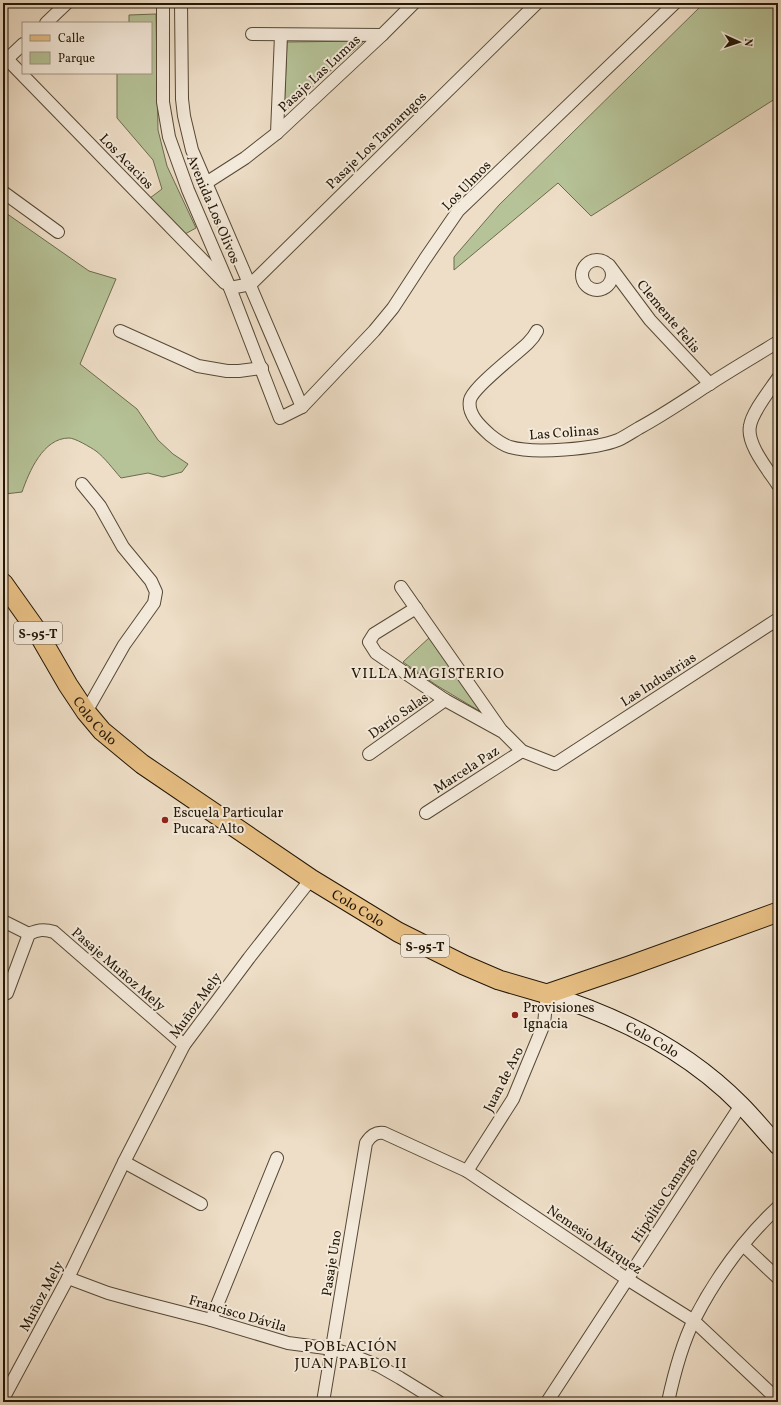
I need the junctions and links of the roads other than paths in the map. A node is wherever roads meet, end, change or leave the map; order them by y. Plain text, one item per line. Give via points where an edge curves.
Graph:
1 (67, 3) edge
2 (163, 3) edge
3 (181, 3) edge
4 (414, 3) edge
5 (537, 3) edge
6 (675, 3) edge
7 (47, 22) edge
8 (252, 34) dead end
9 (281, 35) junction
10 (382, 35) junction
11 (22, 45) edge
12 (4, 59) edge
13 (277, 133) junction
14 (206, 183) junction
15 (3, 192) edge
16 (58, 232) dead end
17 (609, 265) dead end
18 (251, 284) junction
19 (230, 288) junction
20 (120, 331) dead end
21 (537, 331) dead end
22 (778, 342) edge
23 (262, 368) junction
24 (778, 378) edge
25 (710, 384) junction
26 (302, 407) junction
27 (280, 418) joint
28 (82, 484) dead end
29 (778, 485) edge
30 (3, 583) edge
31 (401, 587) dead end
32 (416, 608) junction
33 (778, 619) edge
34 (445, 700) junction
35 (86, 712) junction
36 (502, 732) junction
37 (522, 751) junction
38 (369, 754) dead end
39 (426, 813) dead end
40 (311, 879) junction
41 (778, 912) edge
42 (3, 921) edge
43 (30, 934) junction
44 (5, 994) edge
45 (547, 994) junction
46 (184, 1045) junction
47 (741, 1105) junction
48 (376, 1134) joint
49 (778, 1146) edge
50 (277, 1158) dead end
51 (124, 1162) junction
52 (467, 1171) junction
53 (201, 1204) dead end
54 (778, 1207) edge
55 (743, 1245) junction
56 (68, 1278) junction
57 (778, 1278) edge
58 (627, 1279) junction
59 (211, 1320) junction
60 (694, 1321) junction
61 (333, 1348) junction
62 (8, 1380) edge
63 (3, 1399) edge
64 (778, 1400) edge
65 (323, 1402) edge
66 (439, 1402) edge
67 (547, 1402) edge
68 (668, 1402) edge

1 - 7 street
2 - 19 street, Avenida Los Olivos via 163,96 169,137 188,190
3 - 14 street, Avenida Los Olivos via 180,82 184,116 192,150
4 - 10 street, Pasaje Las Lumas
5 - 18 street, Pasaje Los Tamarugos
6 - 26 street, Los Ulmos via 458,211 393,308
8 - 9 street, Pasaje Las Lumas
9 - 10 street, Pasaje Las Lumas
9 - 13 street, Pasaje Las Lumas
10 - 13 street, Pasaje Las Lumas
11 - 12 street
12 - 19 street, Los Acacios
13 - 14 street, Pasaje Las Lumas via 245,158
14 - 18 street, Avenida Los Olivos
15 - 16 street
17 - 25 street, Clemente Felis via 650,320
18 - 19 street
18 - 26 street, Avenida Los Olivos
19 - 23 street, Avenida Los Olivos
20 - 23 street via 198,366 227,371
21 - 25 street, Las Colinas via 530,342 477,389 470,399 474,419 493,438 510,447 550,450 604,445 618,440 665,413
22 - 25 street, Las Colinas
23 - 27 street, Avenida Los Olivos
24 - 29 street via 752,420 749,431 751,442
26 - 27 street, Los Ulmos
28 - 35 street via 100,506 123,547 156,588 154,603 124,645
30 - 35 main road, Colo Colo / S-95-T via 35,628
31 - 32 street
32 - 34 street via 374,634 369,642 376,653
32 - 36 street
33 - 37 street, Las Industrias via 555,764
34 - 36 street
34 - 38 street, Darío Salas
35 - 40 main road, Colo Colo / S-95-T via 102,731 142,764
36 - 37 street
37 - 39 street, Marcela Paz
40 - 45 main road, Colo Colo / S-95-T via 398,932 464,965 499,980
40 - 46 street, Muñoz Mely
41 - 45 main road
42 - 43 street
43 - 44 street
43 - 46 street, Pasaje Muñoz Mely via 42,929 54,932
45 - 47 main road, Colo Colo via 602,1013 654,1039 699,1069
45 - 52 street, Juan de Aro via 544,1024 513,1099
46 - 51 street, Muñoz Mely
47 - 49 main road, Colo Colo
47 - 58 street, Hipólito Camargo
48 - 52 street, Nemesio Márquez via 384,1134
48 - 61 street, Pasaje Uno via 366,1143
50 - 59 street
51 - 53 street
51 - 56 street, Muñoz Mely
52 - 58 street, Nemesio Márquez
54 - 55 street
55 - 57 street
55 - 60 street
56 - 59 street, Francisco Dávila via 135,1300
56 - 62 street, Muñoz Mely
58 - 60 street, Nemesio Márquez
58 - 67 street, Hipólito Camargo
59 - 61 street, Francisco Dávila via 288,1343
60 - 64 street, Nemesio Márquez
60 - 68 street via 678,1361
61 - 65 street, Pasaje Uno
61 - 66 street, Francisco Dávila via 379,1366
62 - 63 street, Muñoz Mely

